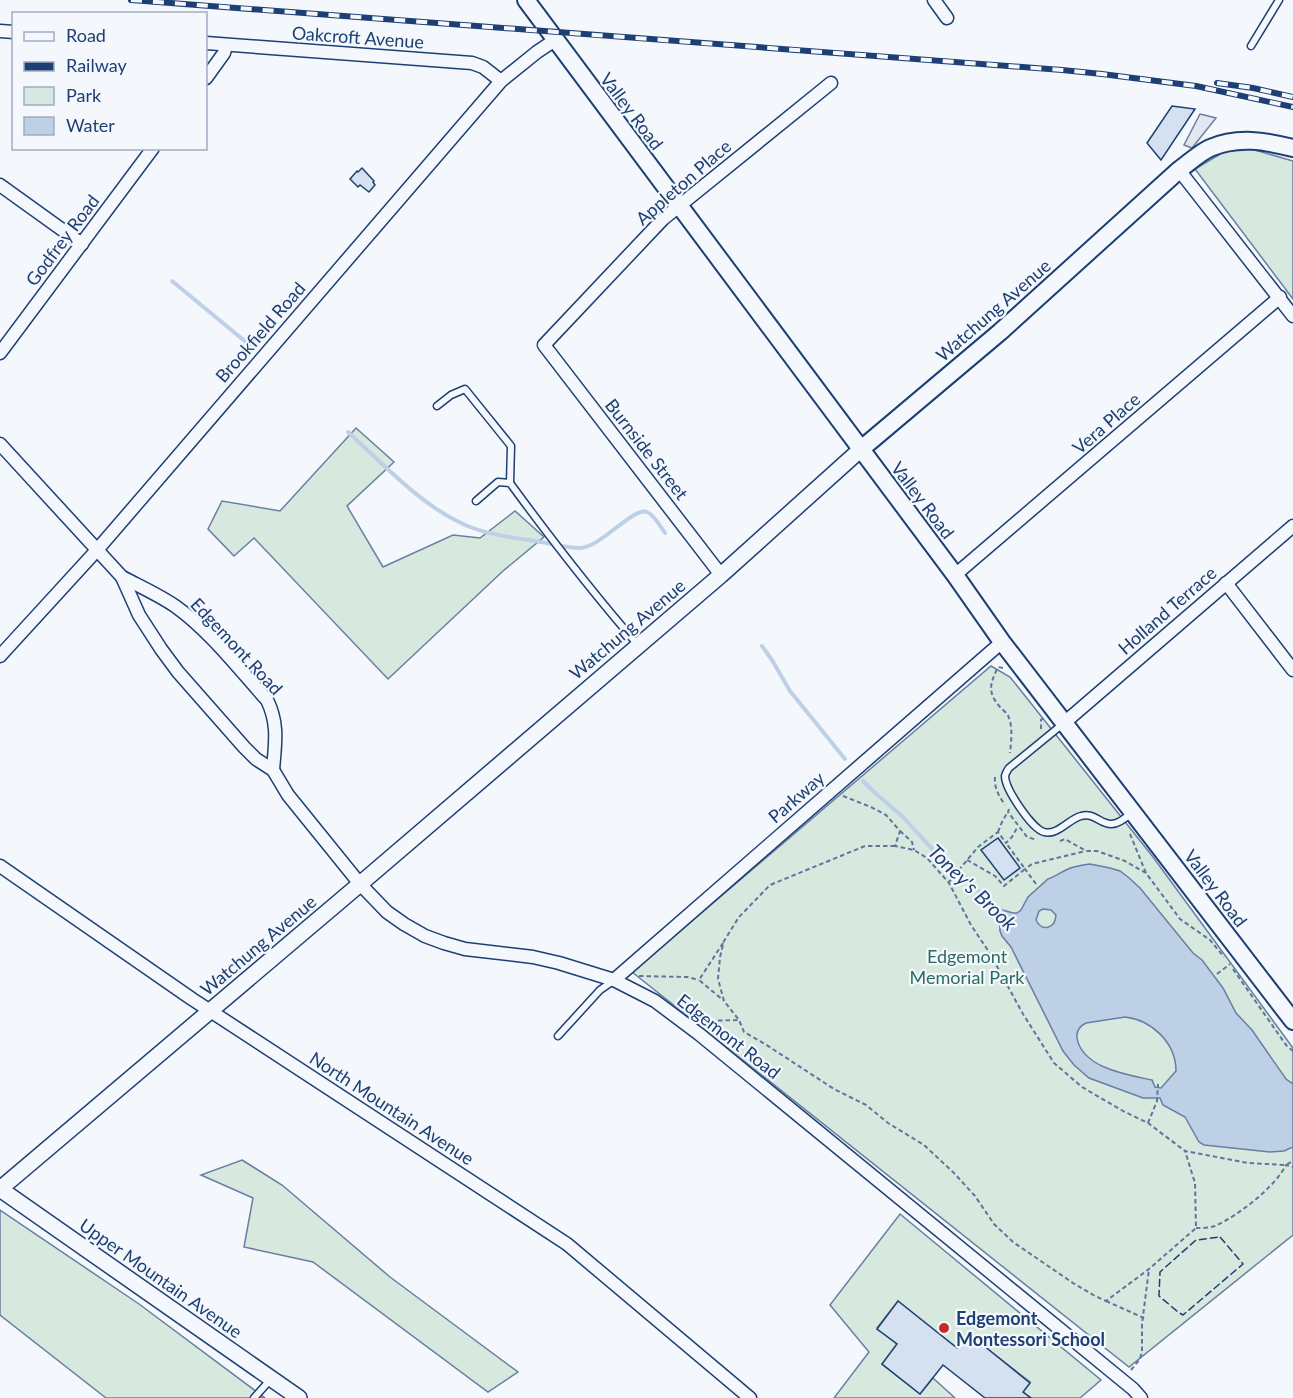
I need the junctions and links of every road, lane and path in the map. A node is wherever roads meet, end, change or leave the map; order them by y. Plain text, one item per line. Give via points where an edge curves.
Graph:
1 (526, 0) edge
2 (934, 0) edge
3 (1280, 0) edge
4 (947, 18) dead end
5 (555, 40) junction
6 (207, 43) edge
7 (226, 45) junction
8 (1251, 46) dead end
9 (207, 77) edge
10 (501, 81) junction
11 (831, 83) dead end
12 (1293, 148) edge
13 (152, 150) edge
14 (1179, 170) junction
15 (0, 185) edge
16 (679, 206) junction
17 (82, 244) junction
18 (1280, 297) junction
19 (1293, 316) edge
20 (544, 345) joint
21 (0, 353) edge
22 (437, 406) dead end
23 (0, 444) edge
24 (860, 450) junction
25 (510, 483) junction
26 (476, 501) dead end
27 (1293, 526) edge
28 (97, 550) junction
29 (722, 575) junction
30 (955, 575) junction
31 (122, 577) junction
32 (1226, 584) junction
33 (1002, 642) junction
34 (639, 645) junction
35 (0, 656) edge
36 (998, 667) dead end
37 (1293, 670) edge
38 (1045, 716) dead end
39 (1064, 723) junction
40 (1041, 730) dead end
41 (1018, 747) dead end
42 (273, 770) junction
43 (996, 772) dead end
44 (835, 787) junction
45 (1008, 812) junction
46 (1133, 812) junction
47 (1018, 826) junction
48 (1127, 828) dead end
49 (900, 831) junction
50 (998, 832) junction
51 (1006, 843) junction
52 (1045, 843) dead end
53 (1055, 843) dead end
54 (896, 846) junction
55 (914, 850) junction
56 (1086, 851) junction
57 (965, 862) junction
58 (0, 866) edge
59 (1025, 869) junction
60 (1146, 873) junction
61 (949, 883) junction
62 (360, 884) junction
63 (1036, 884) dead end
64 (724, 941) junction
65 (1230, 964) junction
66 (1217, 974) dead end
67 (639, 976) dead end
68 (614, 980) junction
69 (699, 980) junction
70 (724, 1001) junction
71 (211, 1011) junction
72 (739, 1020) junction
73 (695, 1021) dead end
74 (1293, 1021) edge
75 (558, 1036) dead end
76 (1293, 1051) edge
77 (1158, 1084) dead end
78 (1148, 1123) junction
79 (1185, 1151) junction
80 (1293, 1161) edge
81 (1286, 1165) junction
82 (1293, 1167) edge
83 (0, 1189) edge
84 (1196, 1228) junction
85 (1149, 1269) junction
86 (1106, 1301) junction
87 (1144, 1318) junction
88 (1129, 1372) dead end
89 (271, 1379) junction
90 (254, 1398) edge
91 (299, 1398) edge
92 (750, 1398) edge
93 (1141, 1398) edge

1 - 5 main road, Valley Road
2 - 4 street
3 - 8 lane
5 - 10 street, Brookfield Road
5 - 16 main road, Valley Road
6 - 7 street, Oakcroft Avenue
7 - 9 street
7 - 10 street, Oakcroft Avenue via 472,63
10 - 28 street, Brookfield Road
11 - 16 street, Appleton Place
12 - 14 main road, Watchung Avenue via 1246,140 1227,142 1208,149
13 - 17 street, Godfrey Road
14 - 18 street
14 - 24 main road, Watchung Avenue via 1000,332
15 - 17 street
16 - 20 street, Appleton Place
16 - 24 main road, Valley Road
17 - 21 street, Godfrey Road
18 - 19 street
18 - 30 street, Vera Place
20 - 29 street, Burnside Street
22 - 25 lane via 465,389 511,446
23 - 28 street, Edgemont Road
24 - 29 street, Watchung Avenue
24 - 30 main road, Valley Road
25 - 26 lane via 498,482
25 - 34 lane
27 - 32 street, Holland Terrace
28 - 31 street, Edgemont Road
28 - 35 street, Brookfield Road
29 - 34 street, Watchung Avenue
30 - 33 main road, Valley Road
31 - 42 street, Edgemont Road via 139,615 178,672 244,747
31 - 42 street, Edgemont Road via 188,617 267,700 276,731
32 - 37 street
32 - 39 street, Holland Terrace
33 - 39 main road, Valley Road
33 - 44 street, Parkway
34 - 62 street, Watchung Avenue
36 - 41 path via 990,690 992,698 1009,718 1011,753
38 - 40 path
39 - 46 main road, Valley Road
39 - 46 lane via 1006,772 1011,794 1034,825 1041,832 1052,832 1079,816 1112,824
42 - 62 street, Edgemont Road via 288,795
43 - 45 path via 995,785
44 - 49 path via 844,797 886,815
44 - 68 street, Parkway
45 - 47 path
45 - 50 path
46 - 74 main road, Valley Road
47 - 51 path
47 - 52 path via 1027,837
48 - 60 path
49 - 54 path
49 - 55 path via 912,842
50 - 51 path
50 - 57 path
51 - 59 path
53 - 56 path via 1065,839
54 - 55 path
54 - 64 path via 865,846 770,885
55 - 61 path via 927,858
56 - 59 path
56 - 60 path via 1125,861
57 - 59 path via 994,876 1004,886
57 - 61 path
58 - 71 street, North Mountain Avenue
59 - 63 path
60 - 65 path via 1180,919 1210,940
61 - 78 path via 1054,1063 1082,1087
62 - 68 street, Edgemont Road via 387,912 425,936 465,949 559,963
62 - 71 street, Watchung Avenue
64 - 69 path
64 - 70 path via 718,979
65 - 66 path
65 - 76 path
67 - 69 path
68 - 75 lane
68 - 93 street, Edgemont Road via 655,1001 699,1034
69 - 70 path
70 - 72 path
71 - 83 street, Watchung Avenue
71 - 92 street, North Mountain Avenue via 567,1244
72 - 73 path
72 - 86 path via 744,1032 866,1105 924,1145 954,1173 1013,1242
77 - 78 path
78 - 79 path
79 - 81 path via 1248,1163
79 - 84 path via 1195,1183
80 - 81 path
81 - 82 path
81 - 84 path via 1267,1190 1236,1213 1213,1227
83 - 89 street, Upper Mountain Avenue
84 - 85 path
85 - 86 path
85 - 87 path
86 - 87 path
87 - 88 path via 1140,1359
89 - 90 lane
89 - 91 street, Upper Mountain Avenue

